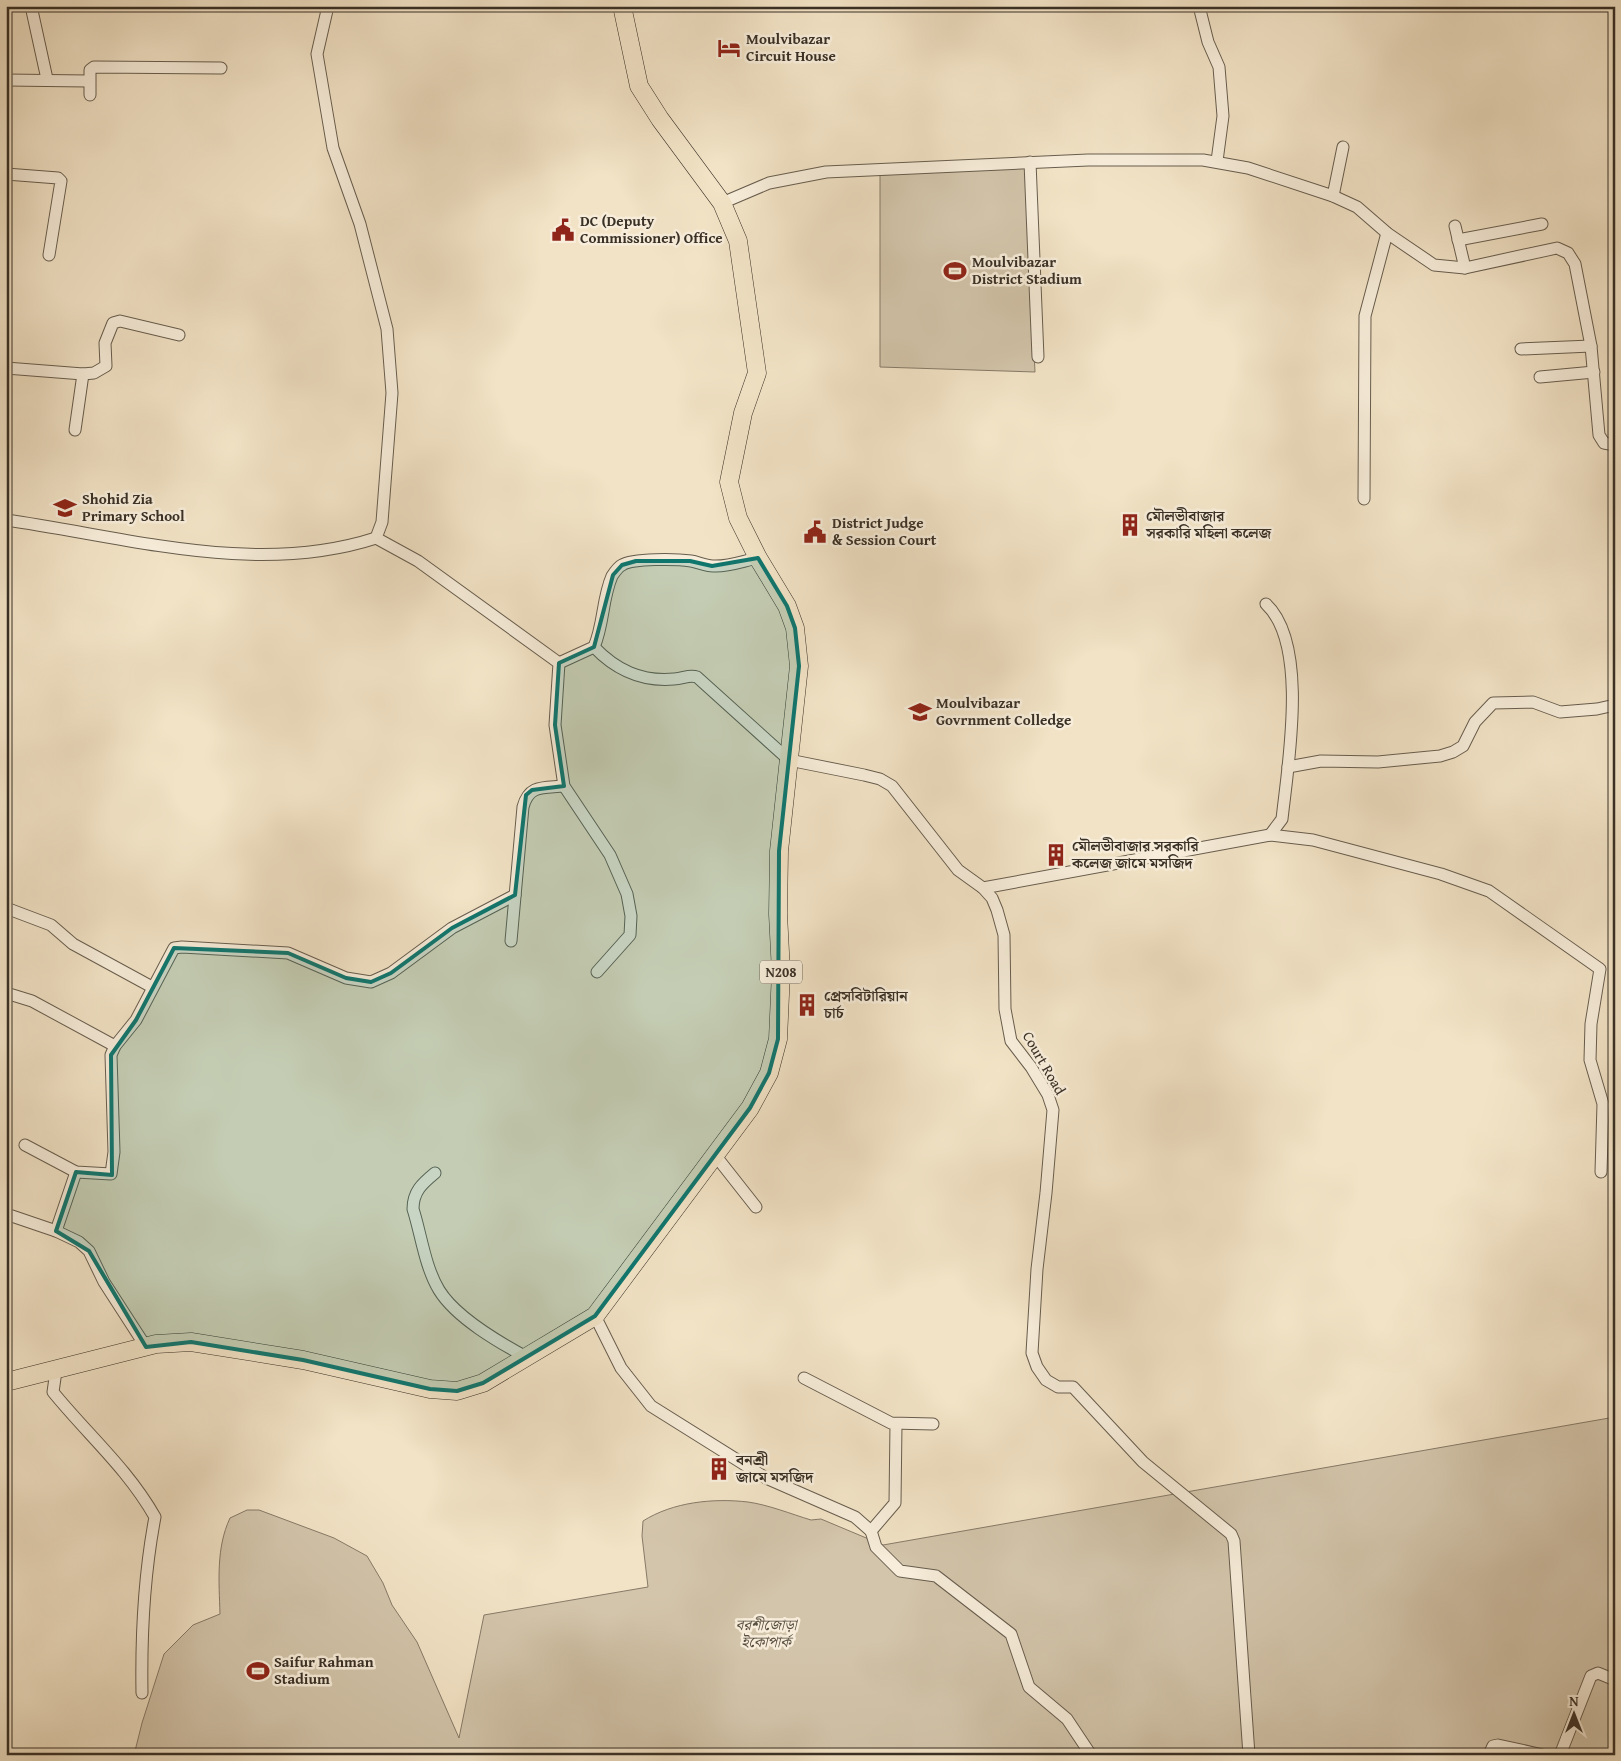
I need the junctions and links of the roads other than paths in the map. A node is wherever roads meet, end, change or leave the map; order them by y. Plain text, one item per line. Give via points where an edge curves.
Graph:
1 (31, 6) edge
2 (328, 6) edge
3 (622, 6) edge
4 (1199, 6) edge
5 (221, 68) dead end
6 (47, 79) junction
7 (6, 80) edge
8 (88, 81) junction
9 (90, 95) dead end
10 (1343, 147) dead end
11 (1218, 161) junction
12 (1030, 162) junction
13 (6, 174) edge
14 (1333, 196) junction
15 (722, 203) junction
16 (1542, 224) dead end
17 (1455, 226) dead end
18 (1387, 233) junction
19 (1458, 240) junction
20 (48, 255) dead end
21 (1465, 268) junction
22 (179, 335) dead end
23 (1591, 346) junction
24 (1520, 349) dead end
25 (1038, 357) dead end
26 (6, 368) edge
27 (1594, 372) junction
28 (82, 374) junction
29 (1540, 377) dead end
30 (75, 430) dead end
31 (1615, 445) edge
32 (1364, 500) dead end
33 (6, 520) edge
34 (376, 538) junction
35 (758, 558) junction
36 (1266, 604) dead end
37 (594, 647) junction
38 (559, 663) junction
39 (1615, 705) edge
40 (789, 760) junction
41 (1288, 767) junction
42 (564, 786) junction
43 (1270, 835) junction
44 (983, 888) junction
45 (515, 895) junction
46 (6, 908) edge
47 (511, 941) dead end
48 (597, 972) dead end
49 (152, 987) junction
50 (6, 993) edge
51 (115, 1046) junction
52 (25, 1145) dead end
53 (715, 1155) junction
54 (76, 1172) junction
55 (1601, 1172) dead end
56 (435, 1173) dead end
57 (756, 1208) dead end
58 (6, 1214) edge
59 (56, 1231) junction
60 (595, 1316) junction
61 (146, 1347) junction
62 (528, 1358) junction
63 (56, 1371) junction
64 (804, 1378) dead end
65 (6, 1382) edge
66 (896, 1424) junction
67 (933, 1424) dead end
68 (871, 1531) junction
69 (1615, 1680) edge
70 (142, 1693) dead end
71 (1091, 1755) edge
72 (1249, 1755) edge
73 (1489, 1755) edge
74 (1543, 1755) edge
75 (1560, 1755) edge

1 - 6 street
2 - 34 street via 317,54 333,148 360,224 387,329 392,393 382,522
3 - 15 highway, N208 via 640,86 660,119
4 - 11 street via 1208,42 1219,67 1224,116
5 - 8 street via 99,66 90,70
6 - 7 street
6 - 8 street
8 - 9 street
10 - 14 street
11 - 12 street
11 - 14 street
12 - 15 street via 826,172 769,183
12 - 25 street
13 - 20 street via 58,178 61,181
14 - 18 street via 1357,207
15 - 35 highway, N208 via 738,241 757,372 743,413 729,482 738,518
16 - 19 street
17 - 19 street
18 - 21 street via 1434,265
18 - 32 street via 1365,316
19 - 21 street
21 - 23 street via 1557,248 1568,253 1575,264
22 - 28 street via 120,321 113,324 107,336 106,366 94,373
23 - 24 street
23 - 27 street
26 - 28 street
27 - 29 street
27 - 31 street via 1600,440
28 - 30 street
33 - 34 street via 227,554 305,554 353,546
34 - 38 street via 426,566
35 - 37 street via 724,566 690,561 622,564 613,574
35 - 40 highway, N208 via 787,606 795,628 799,666
36 - 41 street via 1275,613 1287,640 1293,692
37 - 38 street
37 - 40 street via 609,663 633,675 666,680 697,677
38 - 42 street via 555,725
39 - 41 street via 1560,712 1532,702 1492,703 1475,722 1463,746 1446,754 1378,762 1321,761
40 - 44 street, Court Road via 864,774 892,786 958,870
40 - 53 highway, N208 via 779,851 781,972 778,1039 768,1073 754,1100
41 - 43 street via 1282,819
42 - 45 street via 532,790 526,795
42 - 48 street via 610,855 627,894 631,916 630,935
43 - 44 street
43 - 55 street via 1313,840 1441,874 1489,891 1600,969 1591,1024 1590,1060 1603,1104
44 - 72 street, Court Road via 992,898 1004,935 1005,1009 1011,1041 1031,1067 1053,1110 1032,1353 1046,1380 1058,1386 1073,1387 1143,1462 1231,1534
45 - 47 street
45 - 49 street via 452,928 380,980 371,982 346,978 288,953 182,947 174,948 168,955
46 - 49 street via 51,925 72,944
49 - 51 street via 136,1020
50 - 51 street via 32,1001
51 - 54 street via 111,1055 114,1152 111,1174
52 - 54 street
53 - 57 street
53 - 60 highway, N208
54 - 59 street
56 - 62 street via 420,1186 414,1199 414,1209 438,1289 449,1304 500,1343
58 - 59 street
59 - 61 street via 89,1251 104,1282
60 - 62 highway, N208
60 - 68 street via 622,1368 651,1406 766,1478 855,1517
61 - 62 highway, N208 via 191,1342 303,1360 430,1389 457,1391 483,1383
61 - 63 highway, N208
63 - 65 highway, N208
63 - 70 street via 53,1392 139,1489 155,1517 143,1606
64 - 66 street
66 - 67 street
66 - 68 street via 894,1503
68 - 71 street via 876,1547 900,1571 936,1576 1011,1634 1029,1687 1067,1719
69 - 75 street via 1598,1673 1591,1676
73 - 74 street via 1493,1746

